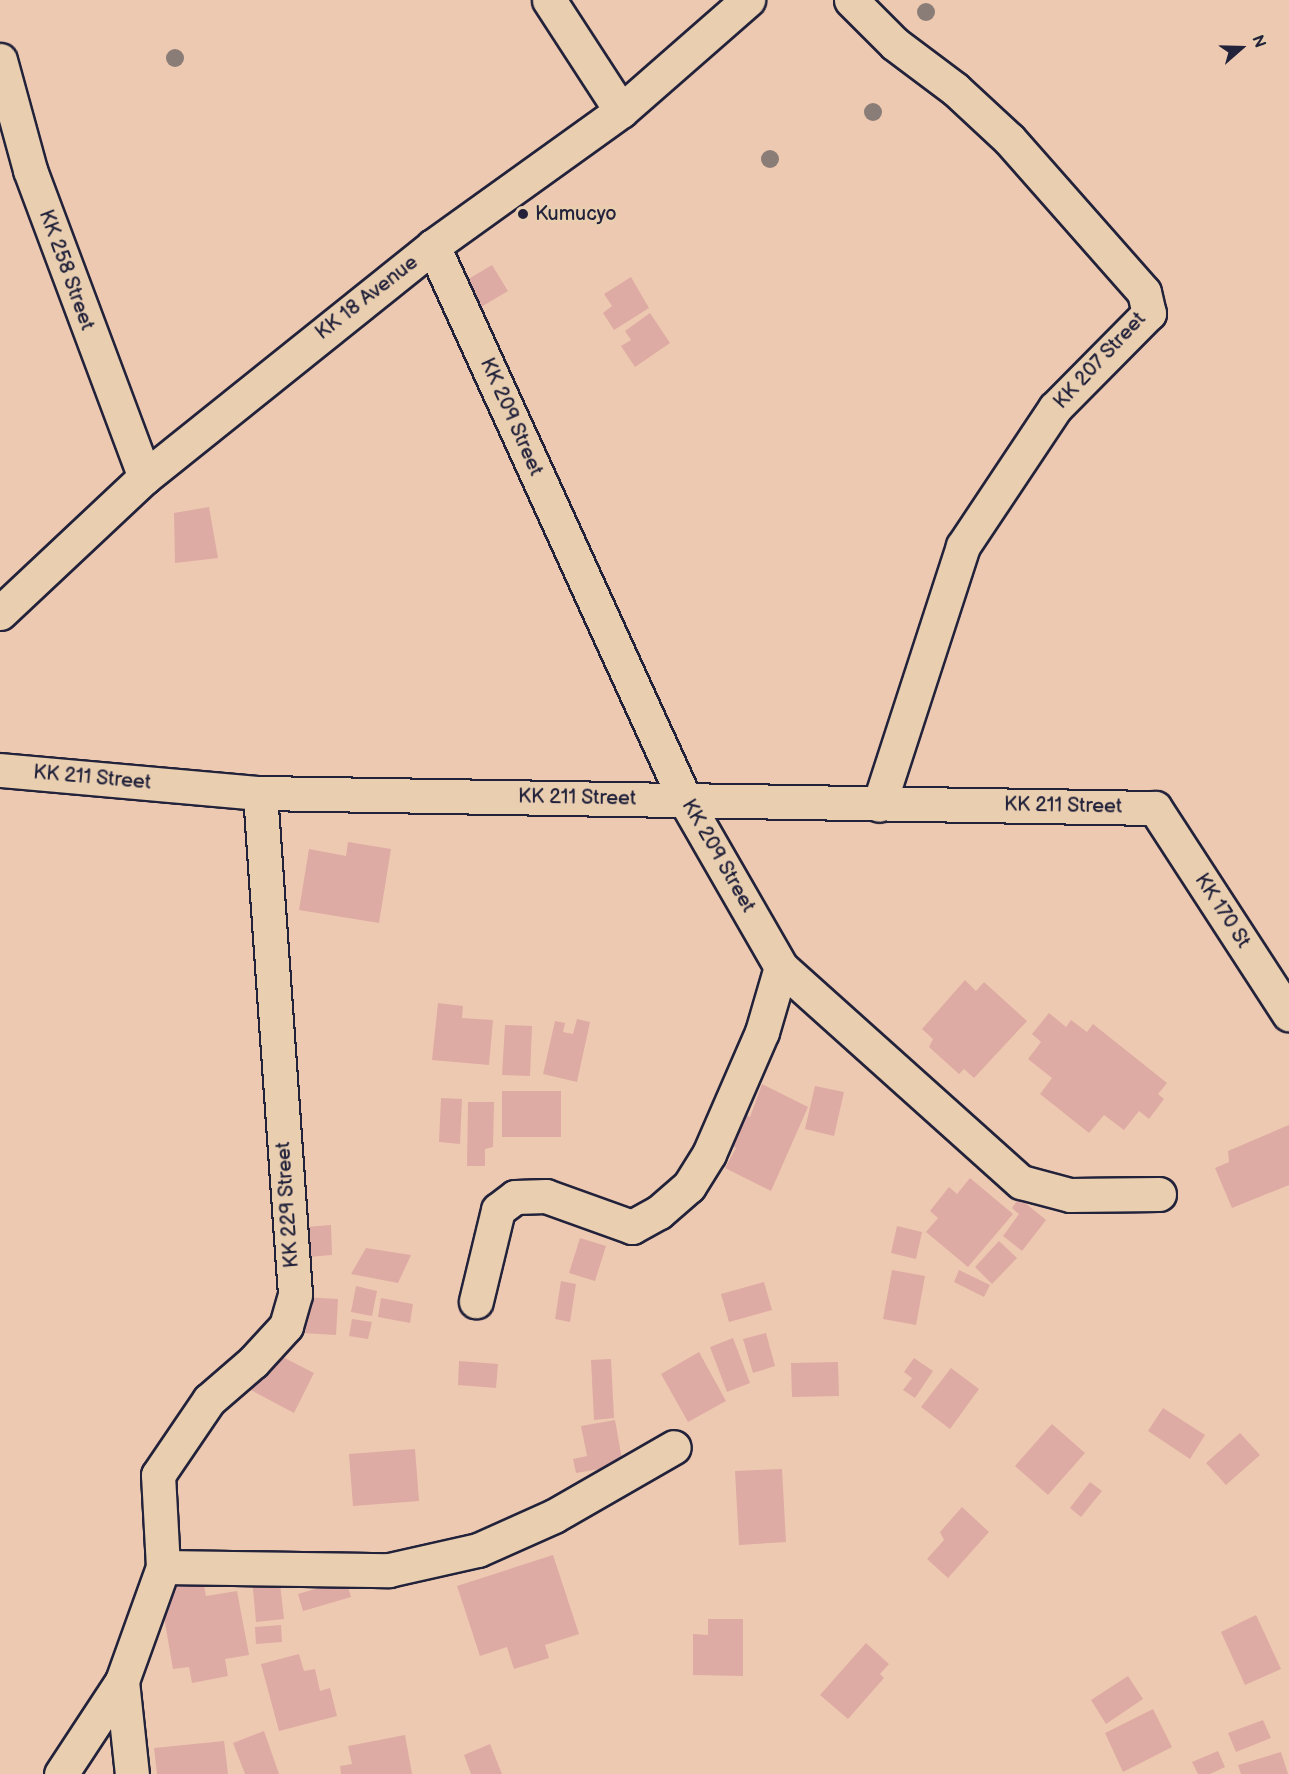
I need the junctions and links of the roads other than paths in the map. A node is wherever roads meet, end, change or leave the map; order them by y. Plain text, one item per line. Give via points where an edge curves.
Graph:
1 (549, 0) edge
2 (748, 0) edge
3 (851, 0) edge
4 (0, 60) edge
5 (621, 111) junction
6 (9, 132) edge
7 (433, 246) junction
8 (145, 477) junction
9 (0, 613) edge
10 (0, 770) edge
11 (260, 793) junction
12 (685, 800) junction
13 (879, 805) junction
14 (1155, 808) joint
15 (781, 967) junction
16 (1289, 1014) edge
17 (1159, 1194) dead end
18 (476, 1301) dead end
19 (674, 1447) dead end
20 (163, 1567) junction
21 (122, 1681) junction
22 (61, 1774) edge
23 (132, 1774) edge

1 - 5 street
2 - 5 street, KK 18 Avenue
3 - 13 street, KK 207 Street via 895,44 955,89 1009,139 1144,292 1149,313 1055,408 963,546
4 - 6 street, KK 258 Street
5 - 7 street, KK 18 Avenue
6 - 8 street, KK 258 Street
7 - 8 street, KK 18 Avenue
7 - 12 street, KK 209 Street
8 - 9 street, KK 18 Avenue
10 - 11 street, KK 211 Street
11 - 12 street, KK 211 Street
11 - 20 street, KK 229 Street via 295,1294 286,1326 254,1362 209,1400 158,1475
12 - 13 street, KK 211 Street
12 - 15 street, KK 209 Street
13 - 14 street, KK 211 Street
14 - 16 street, KK 170 St
15 - 17 street, KK 209 Street via 1021,1182 1071,1195
15 - 18 street via 762,1032 709,1154 689,1186 658,1212 632,1227 546,1196 515,1197 498,1210
19 - 20 street via 554,1516 478,1550 388,1570
20 - 21 street, KK 229 Street
21 - 22 street, KK 229 Street
21 - 23 street

